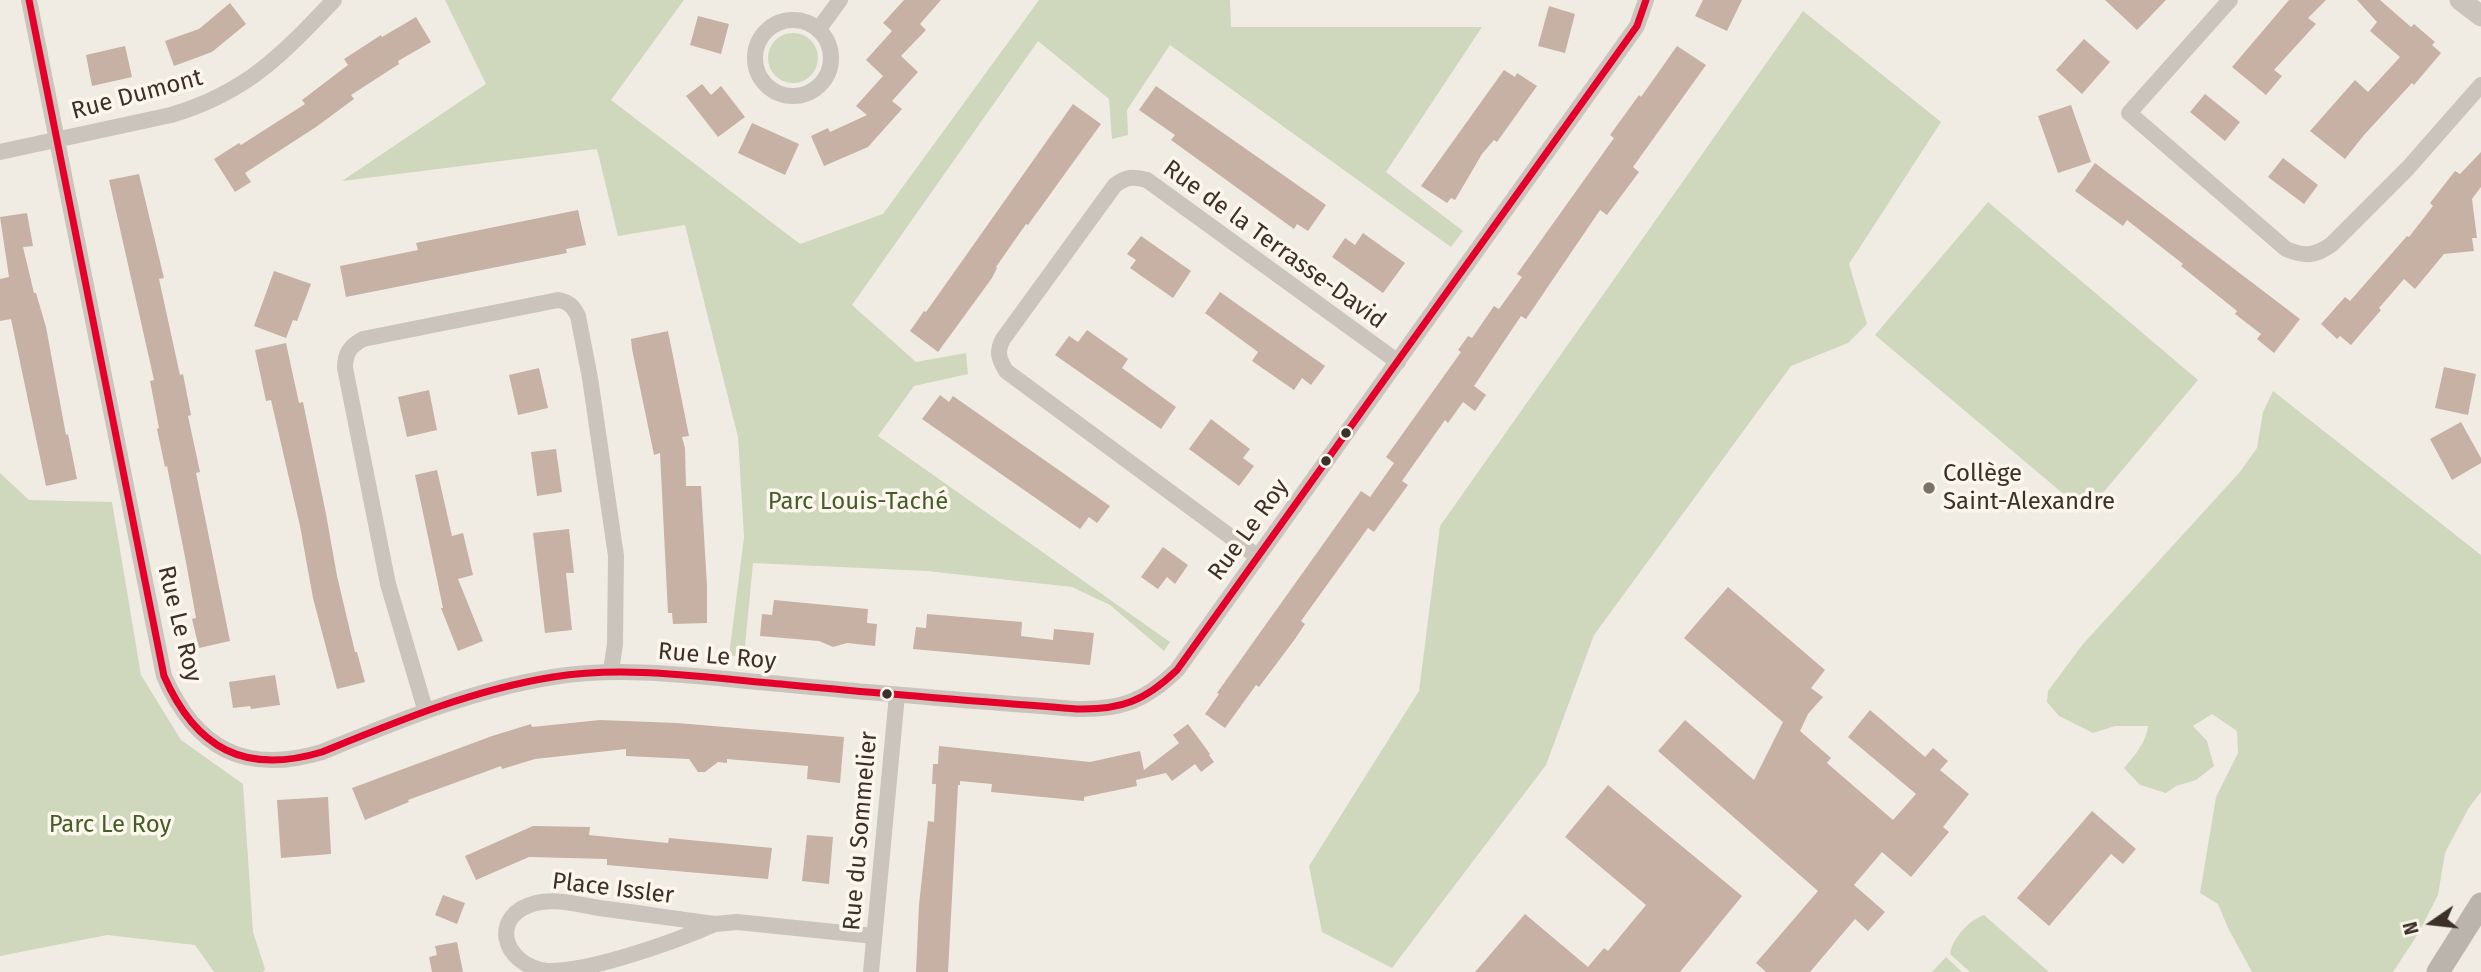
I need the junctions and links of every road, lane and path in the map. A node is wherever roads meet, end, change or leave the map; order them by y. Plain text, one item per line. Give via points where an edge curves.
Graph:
1 (29, 0) edge
2 (334, 0) edge
3 (840, 0) edge
4 (1646, 0) edge
5 (2230, 0) edge
6 (2460, 0) edge
7 (2481, 16) edge
8 (818, 30) junction
9 (2481, 85) edge
10 (57, 140) junction
11 (0, 152) edge
12 (1398, 362) junction
13 (1258, 556) junction
14 (611, 671) junction
15 (897, 695) junction
16 (425, 709) junction
17 (2481, 904) edge
18 (715, 924) junction
19 (874, 936) junction
20 (872, 972) edge
21 (2438, 972) edge

1 - 10 street, Rue Le Roy
2 - 10 street, Rue Dumont via 267,68 219,97 171,115
3 - 8 street
4 - 12 street, Rue Le Roy via 1637,26
5 - 9 street via 2129,113 2286,249 2298,254 2309,256 2332,244
6 - 7 street
8 - 8 street via 800,21 786,21 765,33 755,53 755,66 770,89 793,96 820,84 827,75 830,51
10 - 11 street, Rue Dumont
10 - 16 street, Rue Le Roy via 159,653 180,709 209,740 269,762 322,752
12 - 13 street, Rue Le Roy
12 - 13 street, Rue de la Terrasse-David via 1136,176 1115,185 1003,339 998,358 1006,371
13 - 15 street, Rue Le Roy via 1177,670 1133,702 1101,710
14 - 15 street, Rue Le Roy
14 - 16 street, Rue Le Roy via 553,677
14 - 16 street via 616,556 578,316 567,302 558,300 460,318 363,339 345,356 388,584
15 - 19 street, Rue du Sommelier
17 - 21 main road
18 - 18 street, Place Issler via 551,901 523,908 508,927 507,940 512,954 524,965 572,971 668,944
18 - 19 street, Place Issler via 737,922
19 - 20 street, Rue du Sommelier

